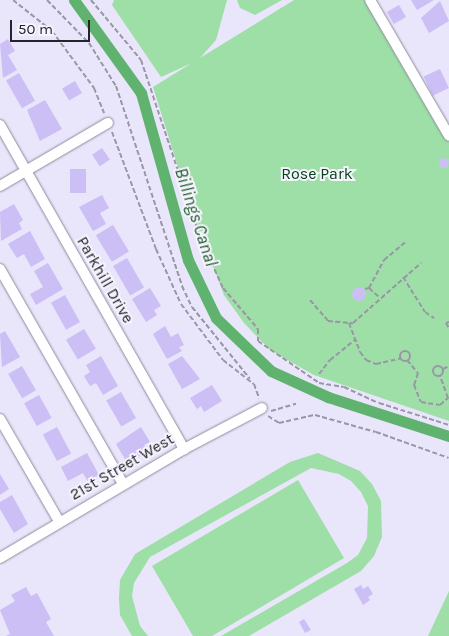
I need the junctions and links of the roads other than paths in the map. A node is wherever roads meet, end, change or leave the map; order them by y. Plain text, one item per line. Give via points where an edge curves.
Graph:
1 (370, 0) edge
2 (108, 123) road end
3 (0, 125) edge
4 (449, 136) edge
5 (26, 172) junction
6 (0, 186) edge
7 (0, 269) edge
8 (262, 408) road end
9 (0, 420) edge
10 (184, 449) junction
11 (123, 484) junction
12 (59, 521) junction
13 (0, 558) edge

1 - 4 street
2 - 5 street
3 - 5 street, Parkhill Drive
5 - 6 street
5 - 10 street, Parkhill Drive
7 - 11 street
8 - 10 street, 21st Street West
9 - 12 street
10 - 11 street, 21st Street West
11 - 12 street, 21st Street West
12 - 13 street, 21st Street West

